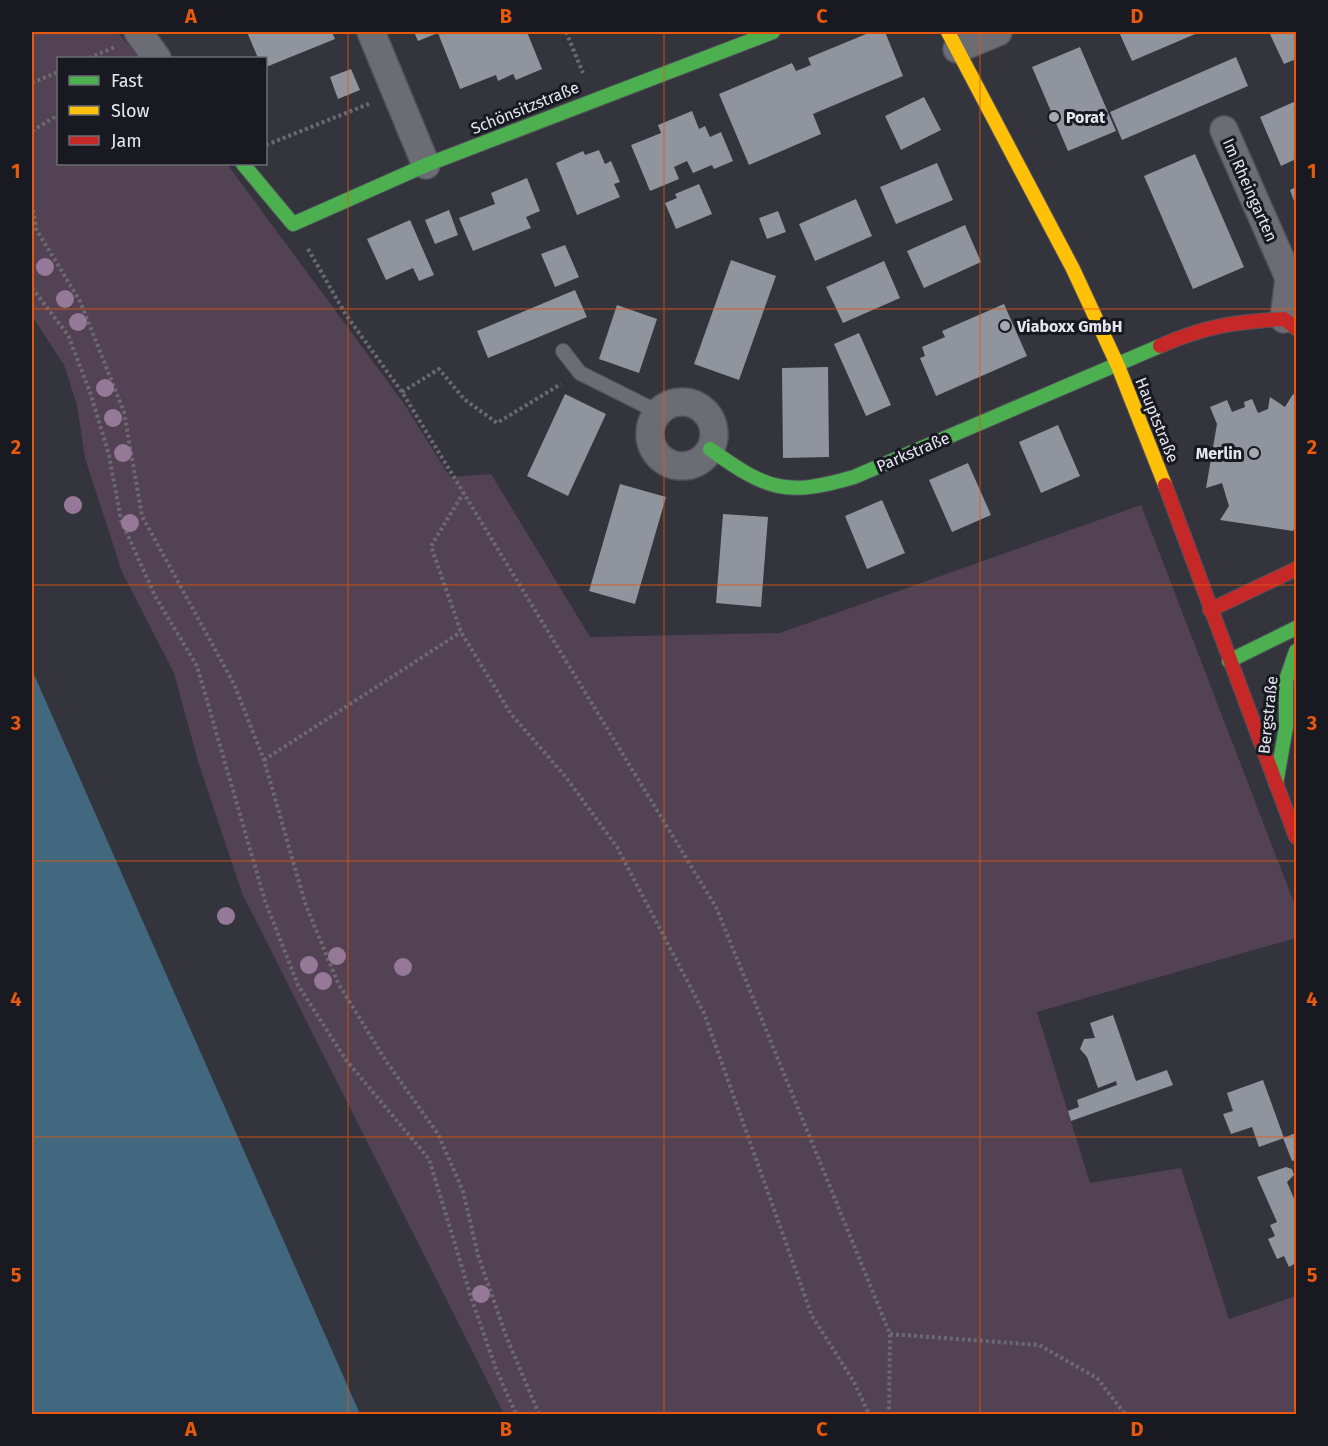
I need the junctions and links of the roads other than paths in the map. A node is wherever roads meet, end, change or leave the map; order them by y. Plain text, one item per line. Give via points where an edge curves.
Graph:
1 (138, 32) edge
2 (371, 32) edge
3 (772, 32) edge
4 (998, 32) edge
5 (952, 40) edge
6 (156, 57) edge
7 (1224, 130) dead end
8 (244, 165) edge
9 (426, 165) junction
10 (1290, 323) edge
11 (563, 351) dead end
12 (1118, 366) junction
13 (658, 412) junction
14 (710, 449) junction
15 (1296, 569) edge
16 (1210, 610) junction
17 (1296, 628) edge
18 (1296, 651) edge
19 (1229, 661) junction
20 (1276, 783) junction
21 (1296, 837) edge

1 - 6 street
2 - 9 street
3 - 9 street, Schönsitzstraße
4 - 5 street
5 - 12 street, Hauptstraße via 1073,268
7 - 10 street, Im Rheingarten via 1289,278
8 - 9 street, Schönsitzstraße via 293,224
10 - 12 street, Im Rheingarten via 1232,321 1192,332
11 - 13 lane via 580,373
12 - 14 street, Parkstraße via 854,477 814,490 779,489 749,478
12 - 16 street, Hauptstraße
13 - 14 street via 686,402 704,411 713,429
13 - 14 street via 650,442 663,460 683,466 703,458
15 - 16 street
16 - 19 street, Hauptstraße
17 - 19 street
18 - 20 street, Bergstraße via 1286,680 1286,727
19 - 20 street, Hauptstraße
20 - 21 street, Hauptstraße

